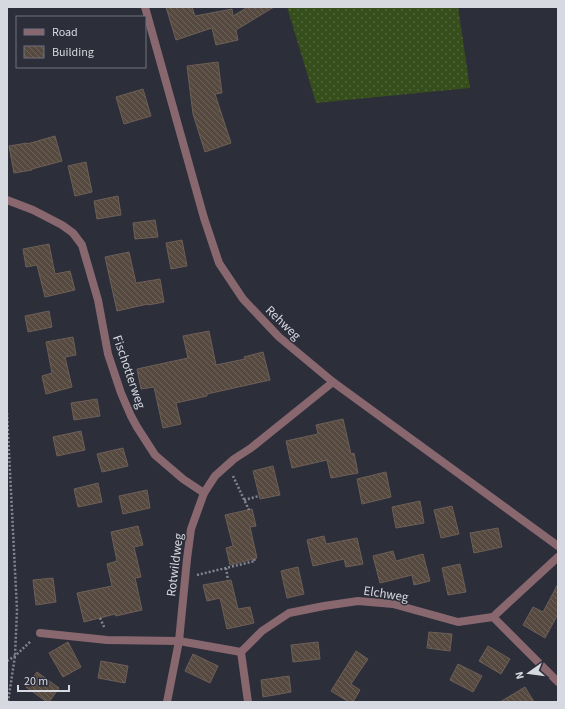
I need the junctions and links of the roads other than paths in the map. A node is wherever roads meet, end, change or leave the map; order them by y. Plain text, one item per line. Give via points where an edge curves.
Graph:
1 (145, 7) edge
2 (7, 200) edge
3 (333, 382) junction
4 (204, 493) junction
5 (558, 546) edge
6 (558, 556) edge
7 (493, 618) junction
8 (40, 633) road end
9 (179, 641) junction
10 (241, 652) junction
11 (558, 682) edge
12 (167, 702) edge
13 (248, 702) edge

1 - 3 street, Rehweg via 219,263 243,299 279,337
2 - 4 street, Fischotterweg via 34,210 74,233 82,245 98,300 108,354 131,416 155,455
3 - 4 street via 215,476
3 - 5 street, Rehweg
4 - 9 street, Rotwildweg via 192,529
6 - 7 street
7 - 10 street, Elchweg via 458,622 393,604 358,601 289,613 262,631
7 - 11 street
8 - 9 street via 107,640
9 - 10 street
9 - 12 street, Rotwildweg
10 - 13 street

